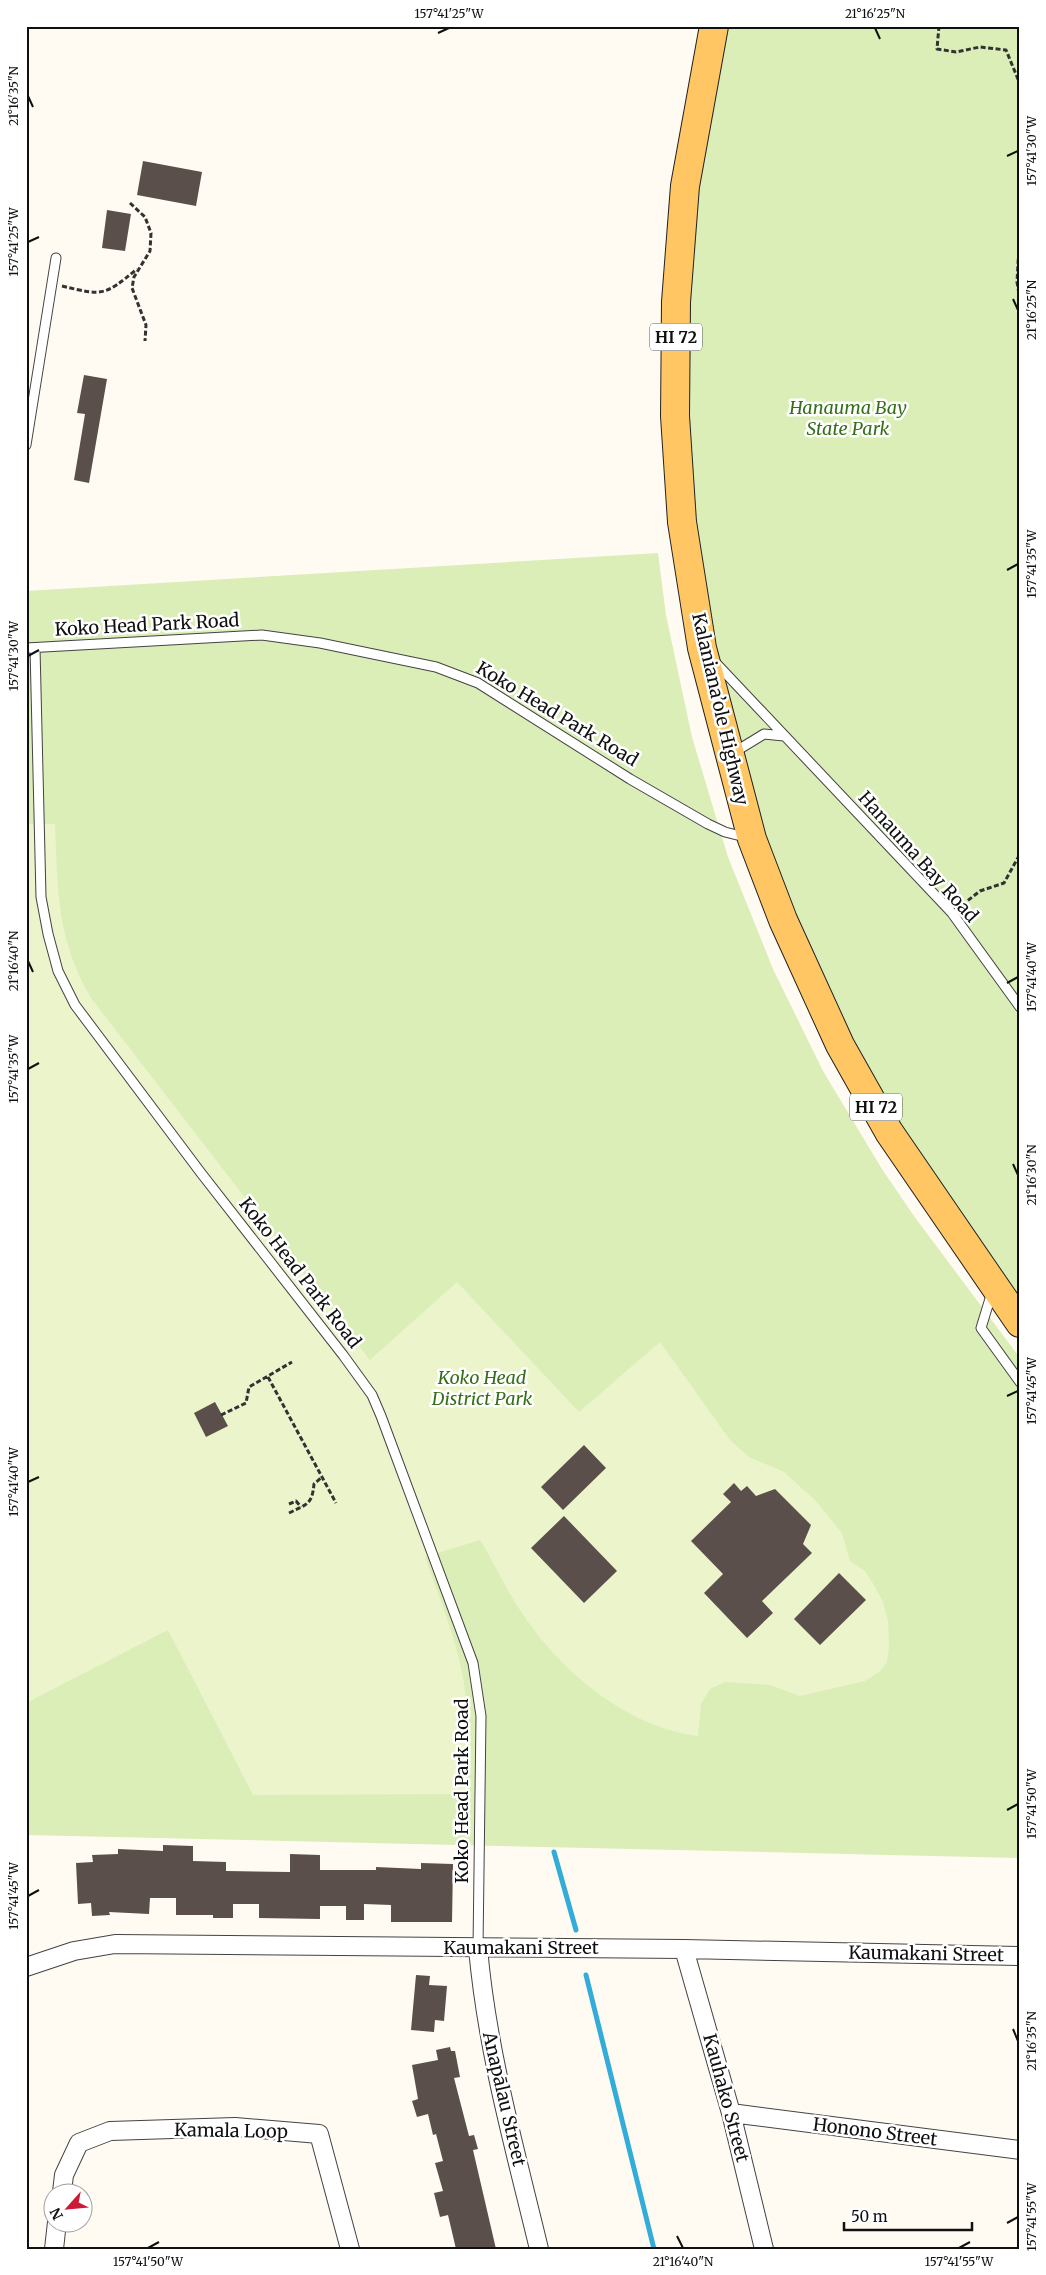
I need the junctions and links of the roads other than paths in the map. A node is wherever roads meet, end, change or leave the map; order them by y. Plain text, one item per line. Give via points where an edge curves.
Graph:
1 (714, 26) edge
2 (56, 258) dead end
3 (26, 445) edge
4 (30, 648) edge
5 (702, 648) junction
6 (784, 736) junction
7 (729, 756) junction
8 (752, 839) junction
9 (1020, 1007) edge
10 (994, 1287) junction
11 (1020, 1323) edge
12 (1020, 1382) edge
13 (478, 1948) junction
14 (684, 1949) junction
15 (1020, 1956) edge
16 (26, 1967) edge
17 (731, 2113) junction
18 (1020, 2150) edge
19 (63, 2182) edge
20 (57, 2232) edge
21 (54, 2249) edge
22 (350, 2249) edge
23 (539, 2249) edge
24 (764, 2249) edge

1 - 5 main road, Kalaniana’ole Highway / HI 72 via 685,186 676,302 675,416 682,522
2 - 3 lane
4 - 8 lane, Koko Head Park Road via 262,636 320,643 431,666 478,682 708,824
4 - 13 lane, Koko Head Park Road via 41,897 58,971 75,1006 372,1395 473,1663 481,1716
5 - 6 lane, Hanauma Bay Road
5 - 7 main road, Kalaniana’ole Highway / HI 72
6 - 7 lane via 764,734
6 - 9 lane, Hanauma Bay Road via 952,914
7 - 8 main road, Kalaniana’ole Highway / HI 72
8 - 10 main road, Kalaniana’ole Highway / HI 72 via 783,920 840,1045 889,1132
10 - 11 main road, Kalaniana’ole Highway / HI 72
10 - 12 lane via 981,1328
13 - 14 street, Kaumakani Street
13 - 16 street, Kaumakani Street via 115,1944 74,1951
13 - 23 street, Anapālau Street via 483,2003 494,2060
14 - 15 street, Kaumakani Street
14 - 17 street, Kauhako Street
17 - 18 street, Honono Street
17 - 24 street, Kauhako Street
19 - 22 street, Kamala Loop via 78,2143 110,2131 235,2127 319,2134
20 - 21 street

